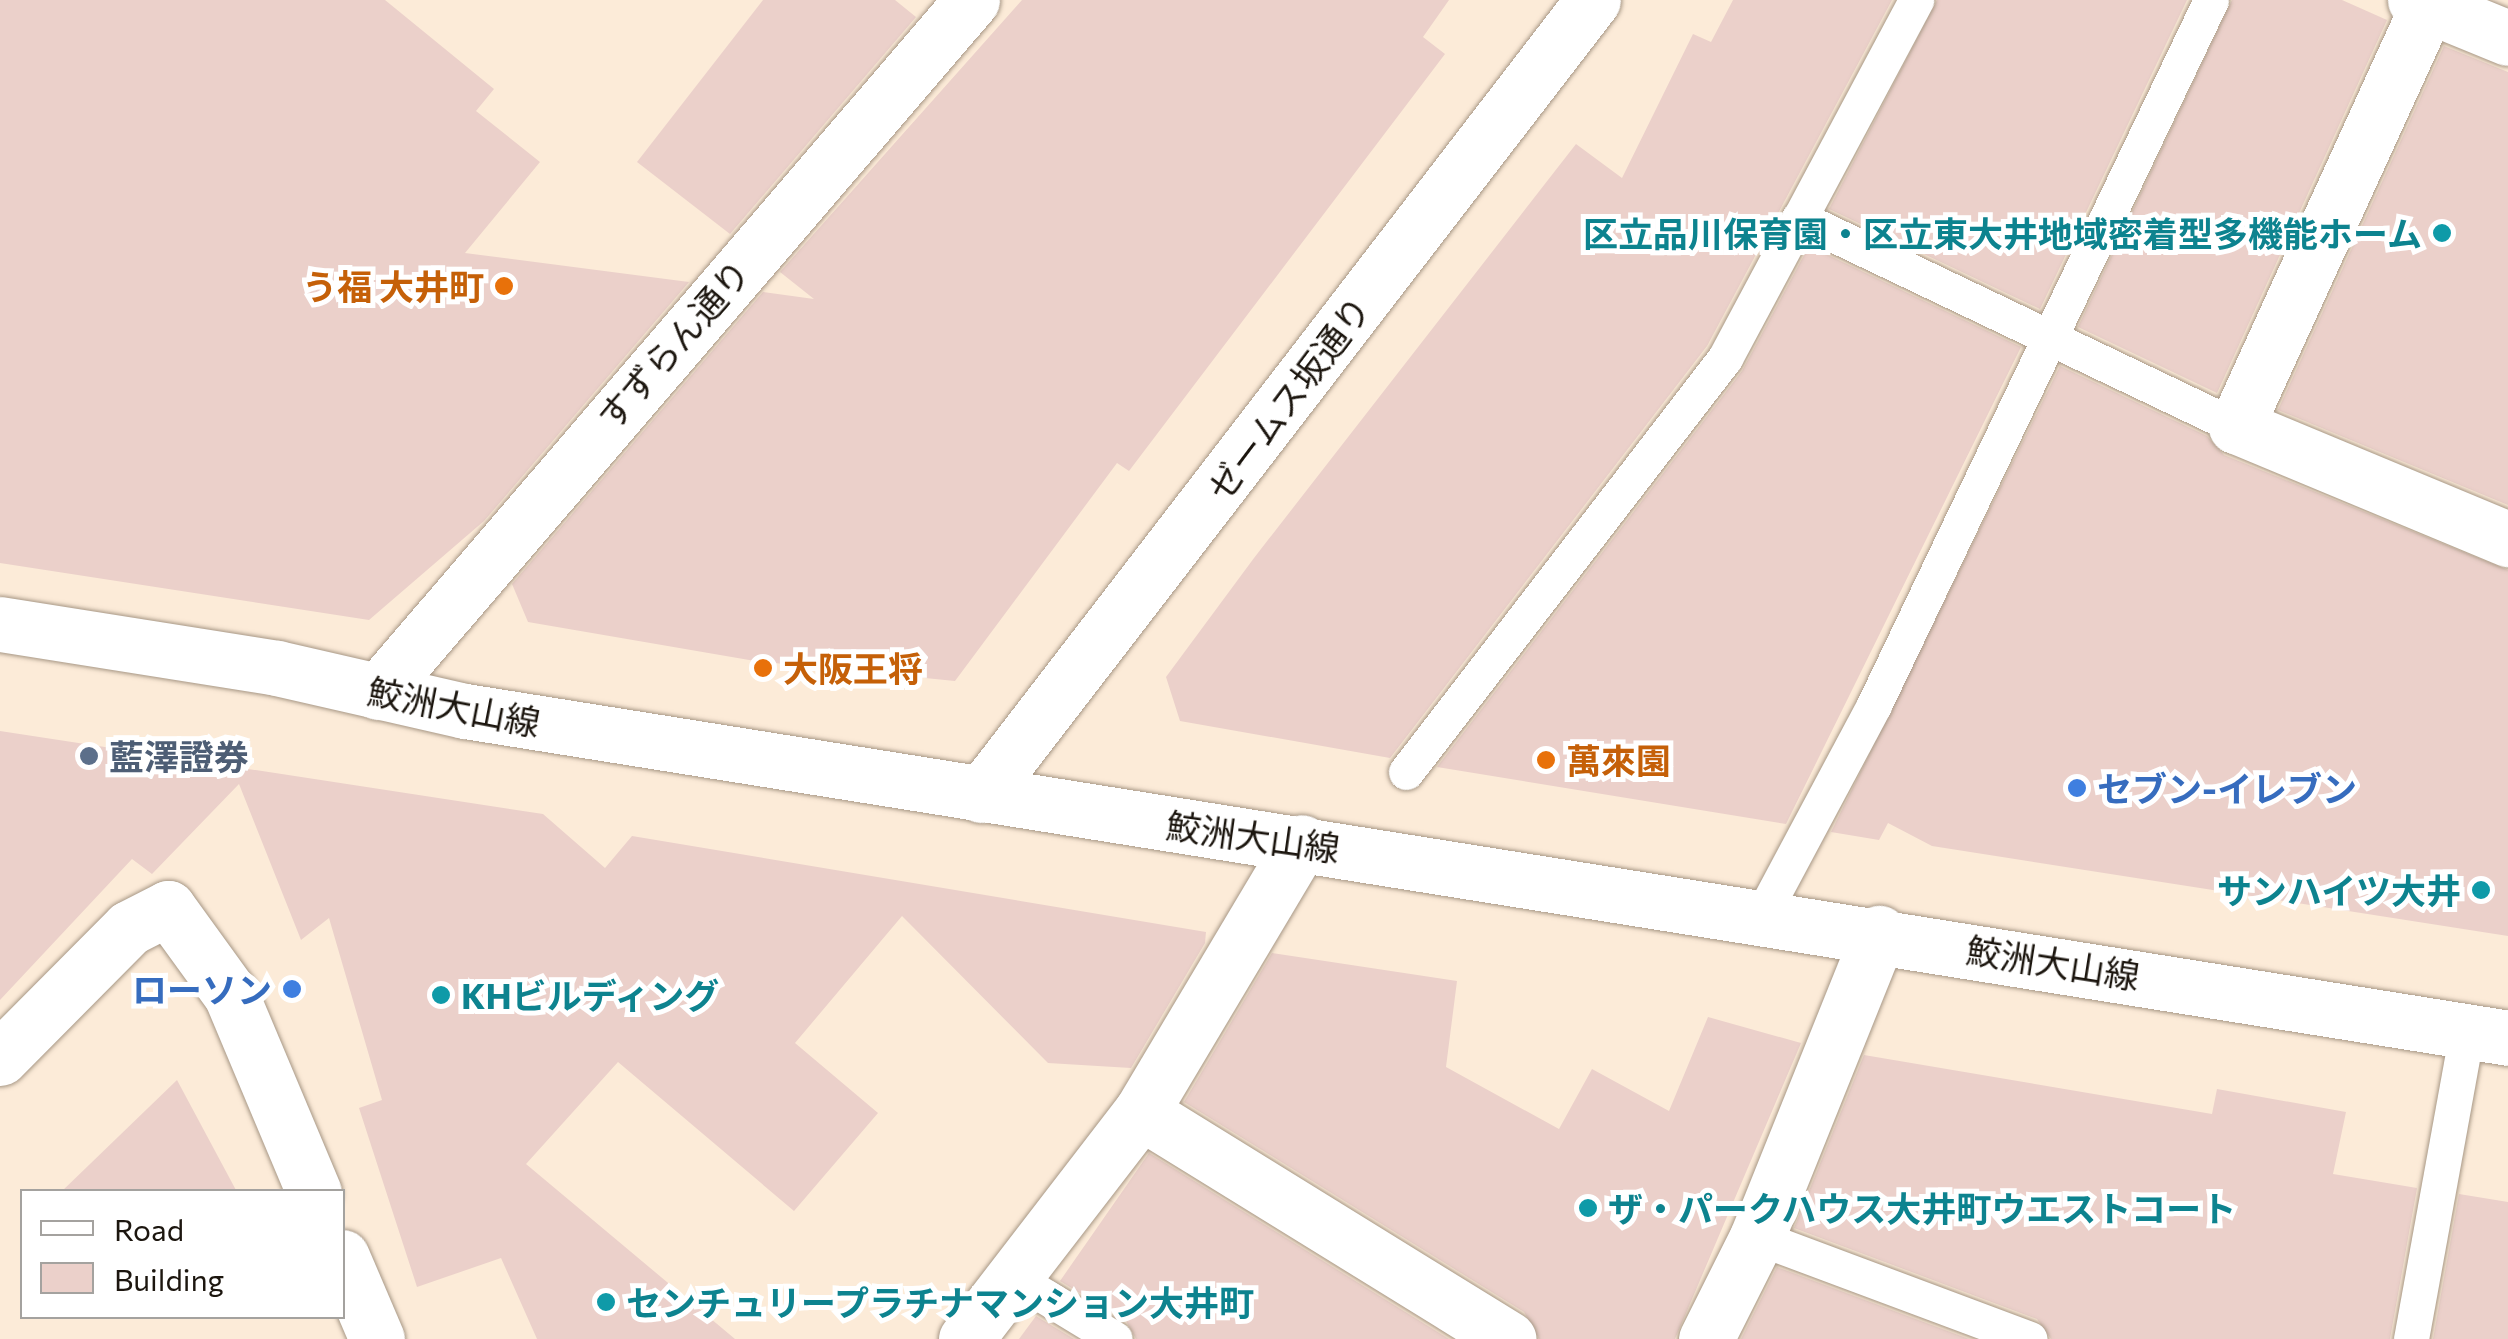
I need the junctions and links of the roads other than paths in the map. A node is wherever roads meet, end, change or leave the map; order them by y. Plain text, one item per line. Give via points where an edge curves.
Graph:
1 (1593, 0) edge
2 (1916, 0) edge
3 (2212, 0) edge
4 (968, 1) edge
5 (2422, 2) edge
6 (2508, 38) edge
7 (1799, 218) junction
8 (2050, 340) junction
9 (2236, 426) junction
10 (2508, 539) edge
11 (0, 624) edge
12 (378, 692) junction
13 (1406, 772) dead end
14 (981, 795) junction
15 (1302, 842) junction
16 (1762, 915) junction
17 (1878, 933) junction
18 (2488, 1034) edge
19 (0, 1058) edge
20 (1141, 1112) junction
21 (313, 1189) edge
22 (1757, 1237) junction
23 (345, 1265) edge
24 (1012, 1277) junction
25 (377, 1339) edge
26 (966, 1339) edge
27 (1115, 1339) edge
28 (1508, 1339) edge
29 (1706, 1339) edge
30 (2030, 1339) edge
31 (2411, 1339) edge

1 - 14 street, ゼームス坂通り
2 - 7 lane
3 - 8 lane
4 - 12 street, すずらん通り
5 - 6 street
5 - 9 street
7 - 8 lane
7 - 13 lane via 1726,358
8 - 9 lane
8 - 16 lane
9 - 10 street
11 - 12 street, 鮫洲大山線
12 - 14 street, 鮫洲大山線
14 - 15 street, 鮫洲大山線
15 - 16 street, 鮫洲大山線
15 - 20 street
16 - 17 street, 鮫洲大山線
17 - 18 street, 鮫洲大山線
17 - 22 street
18 - 31 lane
19 - 21 street via 129,928 168,908 230,996
20 - 24 street
20 - 28 street
22 - 29 street
22 - 30 lane
23 - 25 street
24 - 26 street
24 - 27 lane

